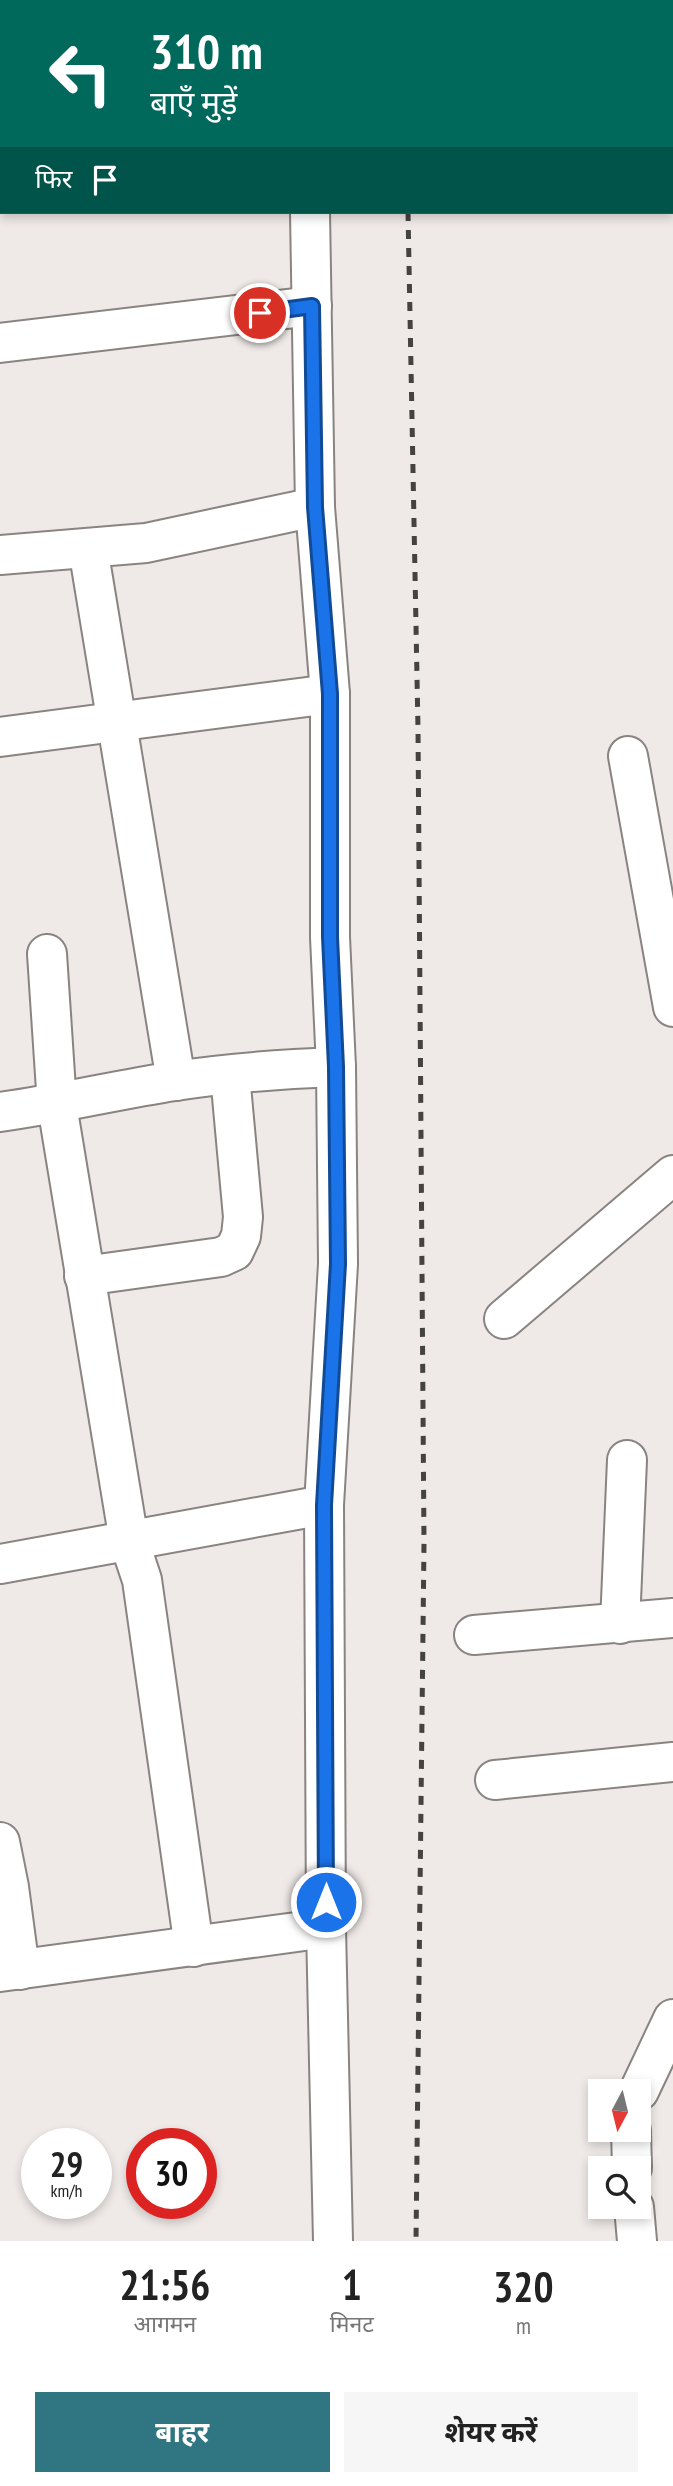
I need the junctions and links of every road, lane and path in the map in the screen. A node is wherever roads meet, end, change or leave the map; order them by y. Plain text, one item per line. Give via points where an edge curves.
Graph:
1 (310, 214) edge
2 (312, 306) junction
3 (0, 343) edge
4 (315, 507) junction
5 (88, 548) junction
6 (0, 555) edge
7 (330, 694) junction
8 (117, 722) junction
9 (0, 737) edge
10 (628, 756) dead end
11 (47, 954) dead end
12 (673, 1007) edge
13 (336, 1067) junction
14 (230, 1075) junction
15 (176, 1081) junction
16 (57, 1105) junction
17 (0, 1112) edge
18 (673, 1175) edge
19 (84, 1276) junction
20 (504, 1319) dead end
21 (627, 1460) dead end
22 (324, 1505) junction
23 (129, 1541) junction
24 (0, 1564) edge
25 (673, 1618) edge
26 (620, 1624) junction
27 (474, 1635) dead end
28 (673, 1762) edge
29 (495, 1780) dead end
30 (0, 1842) edge
31 (326, 1928) junction
32 (194, 1947) junction
33 (10, 1971) edge
34 (673, 2019) edge
35 (645, 2079) edge
36 (635, 2219) edge
37 (333, 2241) edge
38 (637, 2241) edge

1 - 2 street
2 - 3 street
2 - 4 street
4 - 5 street via 146,543
4 - 7 street
5 - 6 street
5 - 8 street
7 - 8 street
7 - 13 street via 330,937
8 - 9 street
8 - 15 street
10 - 12 street
11 - 16 street
13 - 14 street
13 - 22 street via 338,1264
14 - 15 street
14 - 19 street via 243,1217 234,1251 220,1257
15 - 16 street
16 - 17 street
16 - 19 street
18 - 20 street
19 - 23 street
21 - 26 street
22 - 23 street
22 - 31 street
23 - 24 street
23 - 32 street via 142,1580
25 - 26 street
26 - 27 street
28 - 29 street
30 - 33 street via 9,1886
31 - 32 street
31 - 37 street
32 - 33 street
34 - 35 street
36 - 38 street

